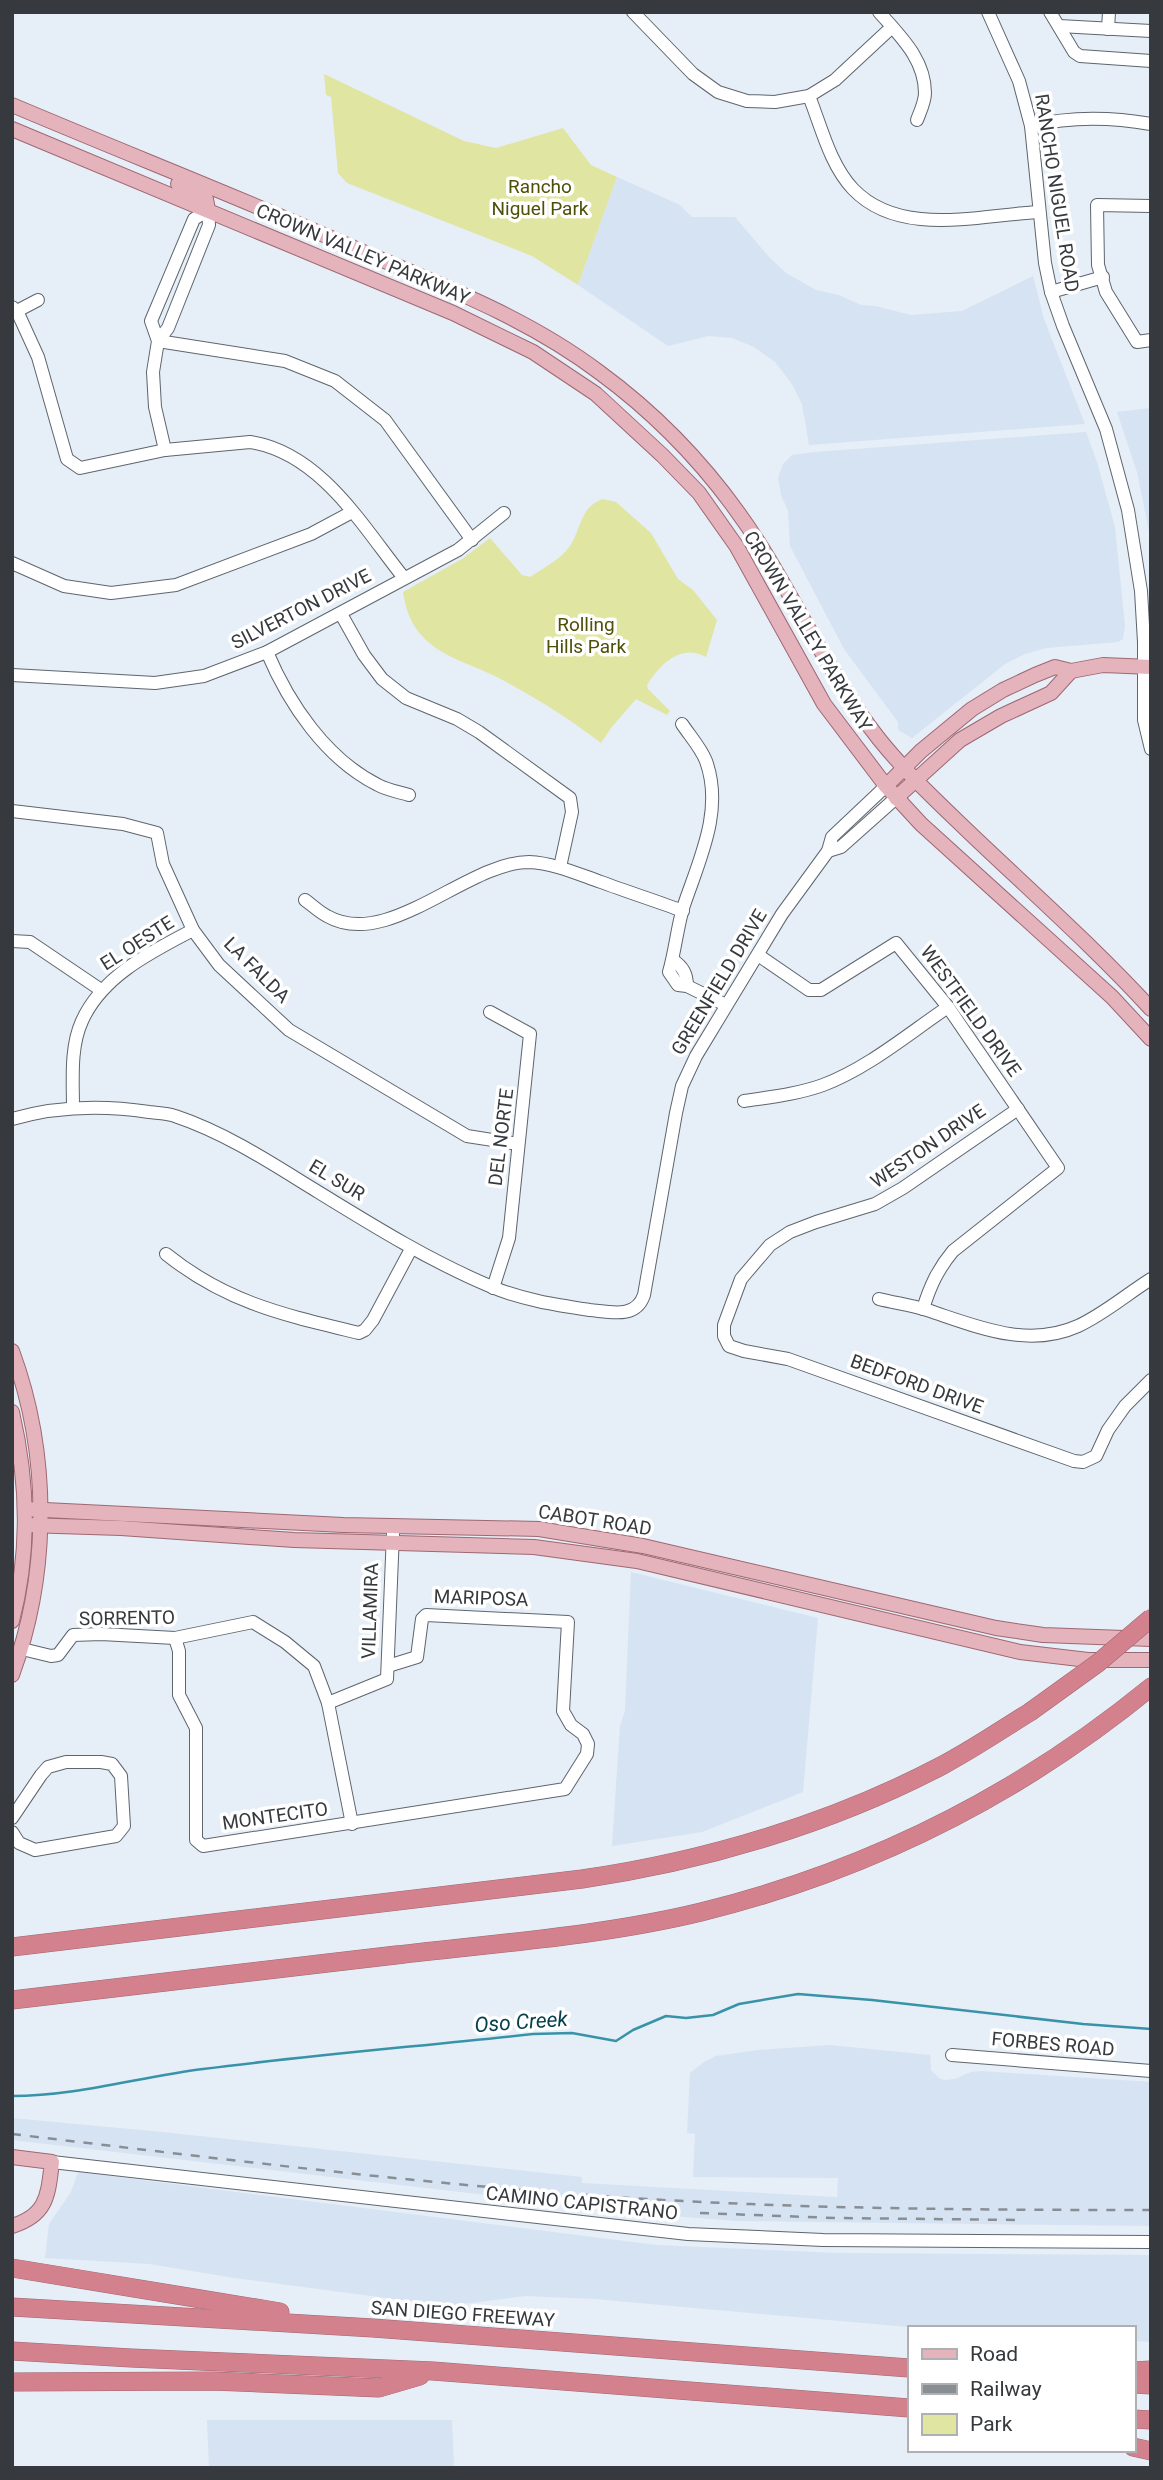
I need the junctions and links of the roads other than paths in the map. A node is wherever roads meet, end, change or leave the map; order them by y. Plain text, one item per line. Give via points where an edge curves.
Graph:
1 (633, 12) edge
2 (879, 12) edge
3 (988, 12) edge
4 (1050, 12) edge
5 (1109, 12) edge
6 (1059, 26) junction
7 (892, 27) junction
8 (1108, 29) junction
9 (1151, 31) edge
10 (1151, 61) edge
11 (809, 96) junction
12 (12, 105) edge
13 (917, 121) dead end
14 (1151, 124) edge
15 (1031, 127) junction
16 (12, 130) edge
17 (170, 172) junction
18 (1151, 206) edge
19 (208, 210) junction
20 (1039, 212) junction
21 (326, 235) junction
22 (1103, 277) junction
23 (163, 291) junction
24 (1051, 292) junction
25 (180, 297) junction
26 (38, 299) dead end
27 (15, 309) edge
28 (1151, 340) edge
29 (158, 341) junction
30 (165, 450) junction
31 (714, 481) junction
32 (699, 494) junction
33 (352, 512) junction
34 (504, 513) dead end
35 (472, 540) junction
36 (12, 564) edge
37 (404, 578) junction
38 (341, 614) junction
39 (267, 652) junction
40 (1148, 667) edge
41 (1071, 671) junction
42 (12, 675) edge
43 (682, 724) dead end
44 (1151, 749) edge
45 (904, 768) junction
46 (915, 779) junction
47 (886, 786) junction
48 (409, 795) dead end
49 (896, 798) junction
50 (12, 811) edge
51 (828, 851) junction
52 (560, 867) junction
53 (305, 900) dead end
54 (683, 911) junction
55 (193, 930) junction
56 (12, 941) edge
57 (758, 955) junction
58 (101, 990) junction
59 (726, 1005) junction
60 (948, 1007) junction
61 (1151, 1009) edge
62 (490, 1012) dead end
63 (1151, 1039) edge
64 (744, 1101) dead end
65 (73, 1108) junction
66 (1018, 1109) junction
67 (12, 1119) edge
68 (518, 1144) junction
69 (411, 1249) junction
70 (166, 1254) dead end
71 (1151, 1279) edge
72 (493, 1288) junction
73 (879, 1300) dead end
74 (636, 1309) joint
75 (923, 1309) junction
76 (729, 1346) joint
77 (12, 1351) edge
78 (1151, 1380) edge
79 (12, 1412) edge
80 (25, 1509) junction
81 (40, 1509) junction
82 (33, 1525) junction
83 (393, 1525) junction
84 (392, 1542) junction
85 (1151, 1618) edge
86 (12, 1621) edge
87 (175, 1638) junction
88 (1151, 1639) edge
89 (22, 1649) junction
90 (1151, 1660) edge
91 (388, 1666) junction
92 (12, 1675) edge
93 (1151, 1687) edge
94 (328, 1703) junction
95 (565, 1789) joint
96 (14, 1810) edge
97 (352, 1824) junction
98 (12, 1832) edge
99 (12, 1947) edge
100 (12, 2000) edge
101 (952, 2055) dead end
102 (1151, 2071) edge
103 (12, 2157) edge
104 (52, 2162) junction
105 (12, 2226) edge
106 (1151, 2242) edge
107 (12, 2268) edge
108 (12, 2307) edge
109 (373, 2328) junction
110 (12, 2351) edge
111 (908, 2368) edge
112 (433, 2371) junction
113 (12, 2382) edge
114 (908, 2408) edge

1 - 11 street via 693,74 718,92 747,101
2 - 7 street
3 - 15 street, RANCHO NIGUEL ROAD via 1019,81
4 - 6 street
5 - 8 street
6 - 8 street
6 - 10 street via 1080,56
7 - 11 street via 835,79
7 - 13 street via 910,47 923,73 925,96
8 - 9 street
11 - 20 street via 834,159 853,189 882,209 911,219 938,220
12 - 17 main road, CROWN VALLEY PARKWAY
14 - 15 street via 1119,118 1079,119
15 - 20 street, RANCHO NIGUEL ROAD
16 - 19 main road, CROWN VALLEY PARKWAY
17 - 19 main road via 174,182 206,199
17 - 21 main road, CROWN VALLEY PARKWAY
18 - 22 street via 1097,205 1098,265
19 - 21 main road via 216,203 228,204 315,240
19 - 23 street via 194,219
19 - 25 street via 209,225
19 - 32 main road, CROWN VALLEY PARKWAY via 453,313 533,352 596,394
20 - 24 street, RANCHO NIGUEL ROAD
21 - 31 main road, CROWN VALLEY PARKWAY via 539,332 631,396
22 - 24 street
22 - 28 street via 1106,292 1137,342
23 - 25 street
23 - 29 street via 151,321
24 - 40 street, RANCHO NIGUEL ROAD via 1116,461 1136,552
25 - 29 street
26 - 27 street
27 - 30 street via 38,357 67,459 80,468
29 - 30 street via 153,372 155,407
29 - 35 street via 285,361 335,381 385,420
30 - 33 street via 262,444 317,473
31 - 32 main road
31 - 45 main road, CROWN VALLEY PARKWAY via 764,551 840,683
32 - 47 main road, CROWN VALLEY PARKWAY via 737,547 824,704
33 - 36 street via 311,534 176,585 111,593 64,586
33 - 37 street
34 - 35 street, SILVERTON DRIVE
35 - 37 street, SILVERTON DRIVE
37 - 38 street, SILVERTON DRIVE
38 - 39 street, SILVERTON DRIVE
38 - 52 street via 364,655 398,692 479,732 570,798 572,812
39 - 42 street, SILVERTON DRIVE via 204,676 155,683
39 - 48 street via 299,713 333,751 379,786
40 - 41 main road, GREENFIELD DRIVE via 1103,665
40 - 44 street, RANCHO NIGUEL ROAD via 1144,720
41 - 45 main road, GREENFIELD DRIVE via 1055,667 1003,690 955,722
41 - 46 main road, GREENFIELD DRIVE via 1051,693 960,740
43 - 54 street via 705,758 713,807
45 - 46 main road, CROWN VALLEY PARKWAY
45 - 47 main road, GREENFIELD DRIVE
46 - 49 main road, GREENFIELD DRIVE
46 - 61 main road, CROWN VALLEY PARKWAY
47 - 49 main road, CROWN VALLEY PARKWAY
47 - 51 street, GREENFIELD DRIVE via 832,837
49 - 51 street, GREENFIELD DRIVE via 841,847
49 - 63 main road, CROWN VALLEY PARKWAY
50 - 55 street, LA FALDA via 123,824 157,833 163,864
51 - 57 street, GREENFIELD DRIVE
52 - 53 street via 527,862 511,865 405,913 369,923 328,917
52 - 54 street
54 - 59 street via 669,972 678,985
55 - 58 street, EL OESTE
55 - 68 street, LA FALDA via 219,965 289,1030 467,1136
56 - 58 street via 30,943
57 - 59 street, GREENFIELD DRIVE
57 - 60 street, WESTFIELD DRIVE via 809,990 821,990 897,943
58 - 65 street, EL OESTE via 81,1023 73,1061
59 - 74 street, GREENFIELD DRIVE via 682,1086 644,1295
60 - 64 street via 851,1073 791,1094
60 - 66 street, WESTFIELD DRIVE
62 - 68 street, DEL NORTE via 530,1034
65 - 67 street, EL SUR
65 - 69 street, EL SUR via 118,1107 174,1115 246,1148
66 - 75 street, WESTFIELD DRIVE via 1058,1168 953,1251 931,1283
66 - 76 street, WESTON DRIVE via 876,1204 808,1225 770,1245 741,1279 724,1325
68 - 72 street, DEL NORTE via 509,1238
69 - 70 street via 373,1320 359,1333 248,1303 210,1285
69 - 72 street, EL SUR
71 - 75 street via 1076,1327 1045,1335 988,1331
72 - 74 street, EL SUR via 559,1306
73 - 75 street
76 - 78 street, BEDFORD DRIVE via 788,1359 1074,1461 1096,1457 1125,1406
77 - 81 main road via 28,1404
79 - 80 main road
80 - 81 main road, CABOT ROAD
80 - 82 main road
81 - 82 main road
81 - 83 main road, CABOT ROAD
82 - 84 main road, CABOT ROAD
82 - 86 main road
82 - 89 main road via 38,1563
83 - 84 street, VILLAMIRA
83 - 88 main road, CABOT ROAD via 539,1529 595,1536 996,1628 1043,1635
84 - 90 main road, CABOT ROAD via 588,1553 1020,1652 1088,1660
84 - 91 street, VILLAMIRA
85 - 99 highway, bridge via 1030,1712 943,1765 777,1834 667,1864 582,1879
87 - 89 street, SORRENTO via 73,1635 58,1655
87 - 94 street, SORRENTO via 253,1622 314,1666
87 - 97 street, MONTECITO via 179,1695 196,1728 196,1840 203,1846
89 - 92 main road
91 - 94 street, VILLAMIRA via 387,1679
91 - 95 street, MARIPOSA via 417,1657 426,1615 568,1622 564,1711 571,1725 583,1734 587,1754
93 - 100 highway via 1041,1769 973,1808 900,1844 759,1896 582,1933
94 - 97 street
95 - 97 street, MONTECITO
96 - 98 street via 48,1767 57,1764 106,1763 121,1776 124,1826 116,1836 35,1850 19,1843
101 - 102 street, FORBES ROAD
103 - 104 main road, CAMINO CAPISTRANO
104 - 105 main road via 43,2206
104 - 106 street, CAMINO CAPISTRANO via 688,2234
107 - 109 highway
108 - 109 highway, SAN DIEGO FREEWAY
109 - 111 highway, SAN DIEGO FREEWAY
110 - 112 highway
112 - 113 highway via 379,2388 212,2381
112 - 114 highway

